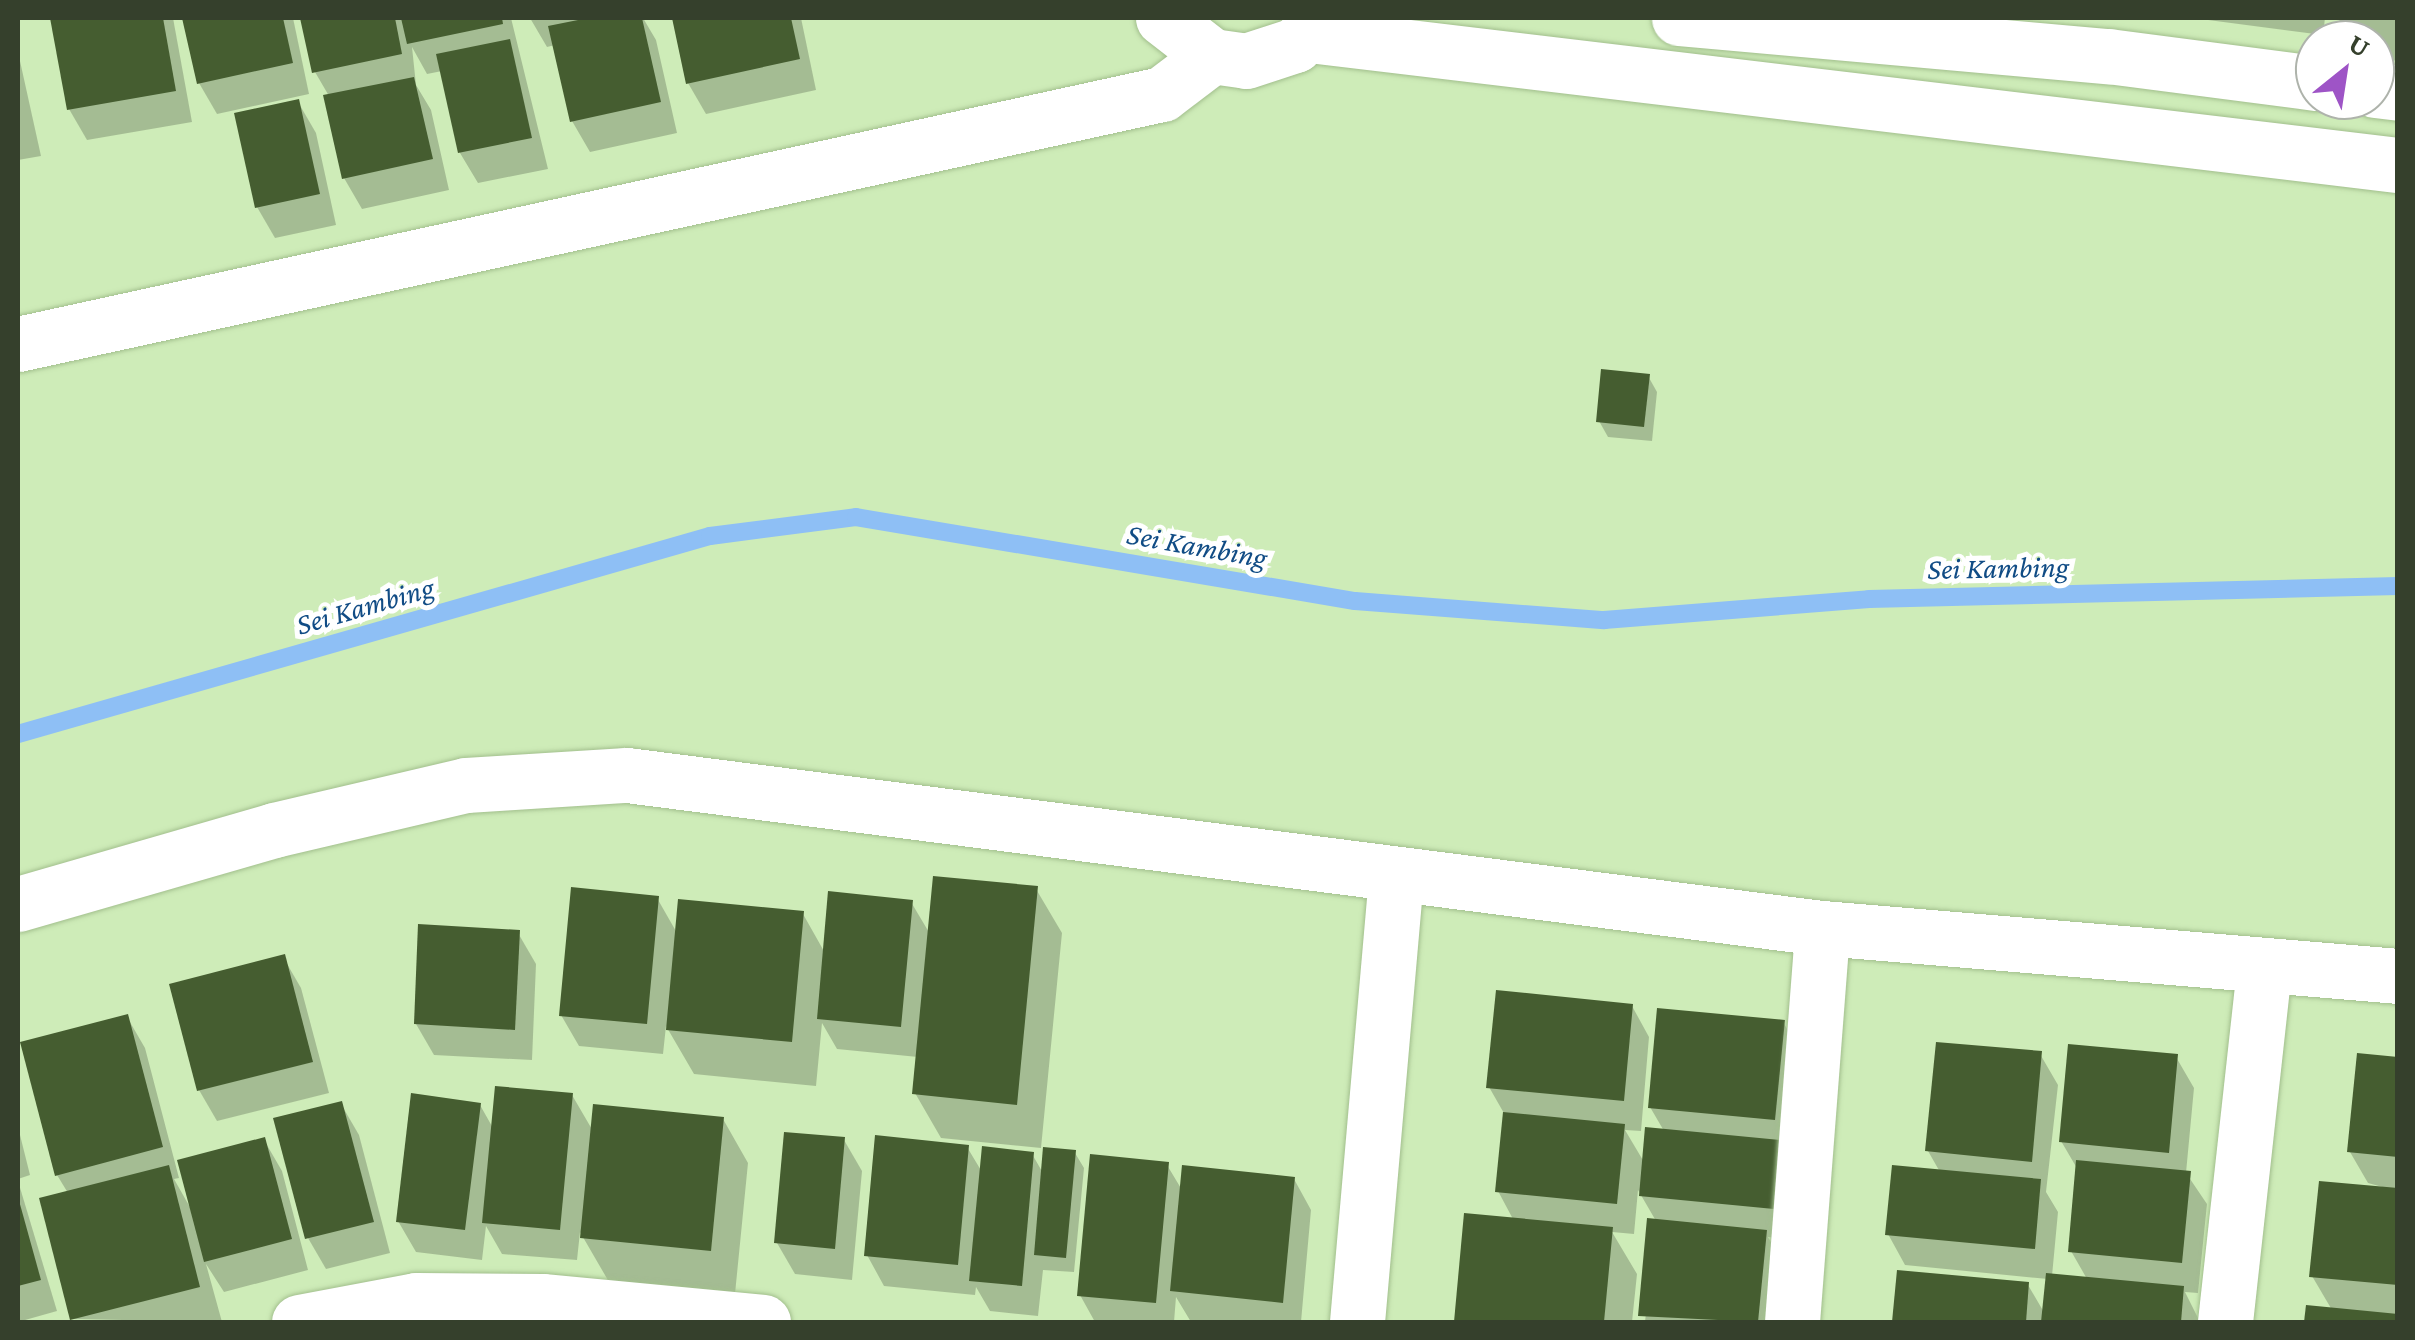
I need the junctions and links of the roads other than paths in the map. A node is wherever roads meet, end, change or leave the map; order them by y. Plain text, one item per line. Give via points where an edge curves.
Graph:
1 (1163, 18) edge
2 (1679, 18) edge
3 (1317, 26) edge
4 (1212, 56) junction
5 (2108, 56) junction
6 (2295, 80) edge
7 (2098, 125) junction
8 (2398, 165) edge
9 (18, 344) edge
10 (1396, 876) junction
11 (18, 904) edge
12 (1822, 928) junction
13 (2264, 968) junction
14 (2398, 976) edge
15 (535, 1312) edge
16 (299, 1322) edge
17 (763, 1322) edge
18 (1357, 1322) edge
19 (1792, 1322) edge
20 (2225, 1322) edge

1 - 4 street
2 - 5 street
3 - 4 street via 1264,59
3 - 7 street
4 - 9 street via 1162,94
5 - 6 street
5 - 7 street
7 - 8 street
10 - 11 street via 626,775 466,784 274,830
10 - 12 street
10 - 18 street
12 - 13 street
12 - 19 street
13 - 14 street
13 - 20 street
15 - 16 street via 416,1300
15 - 17 street

